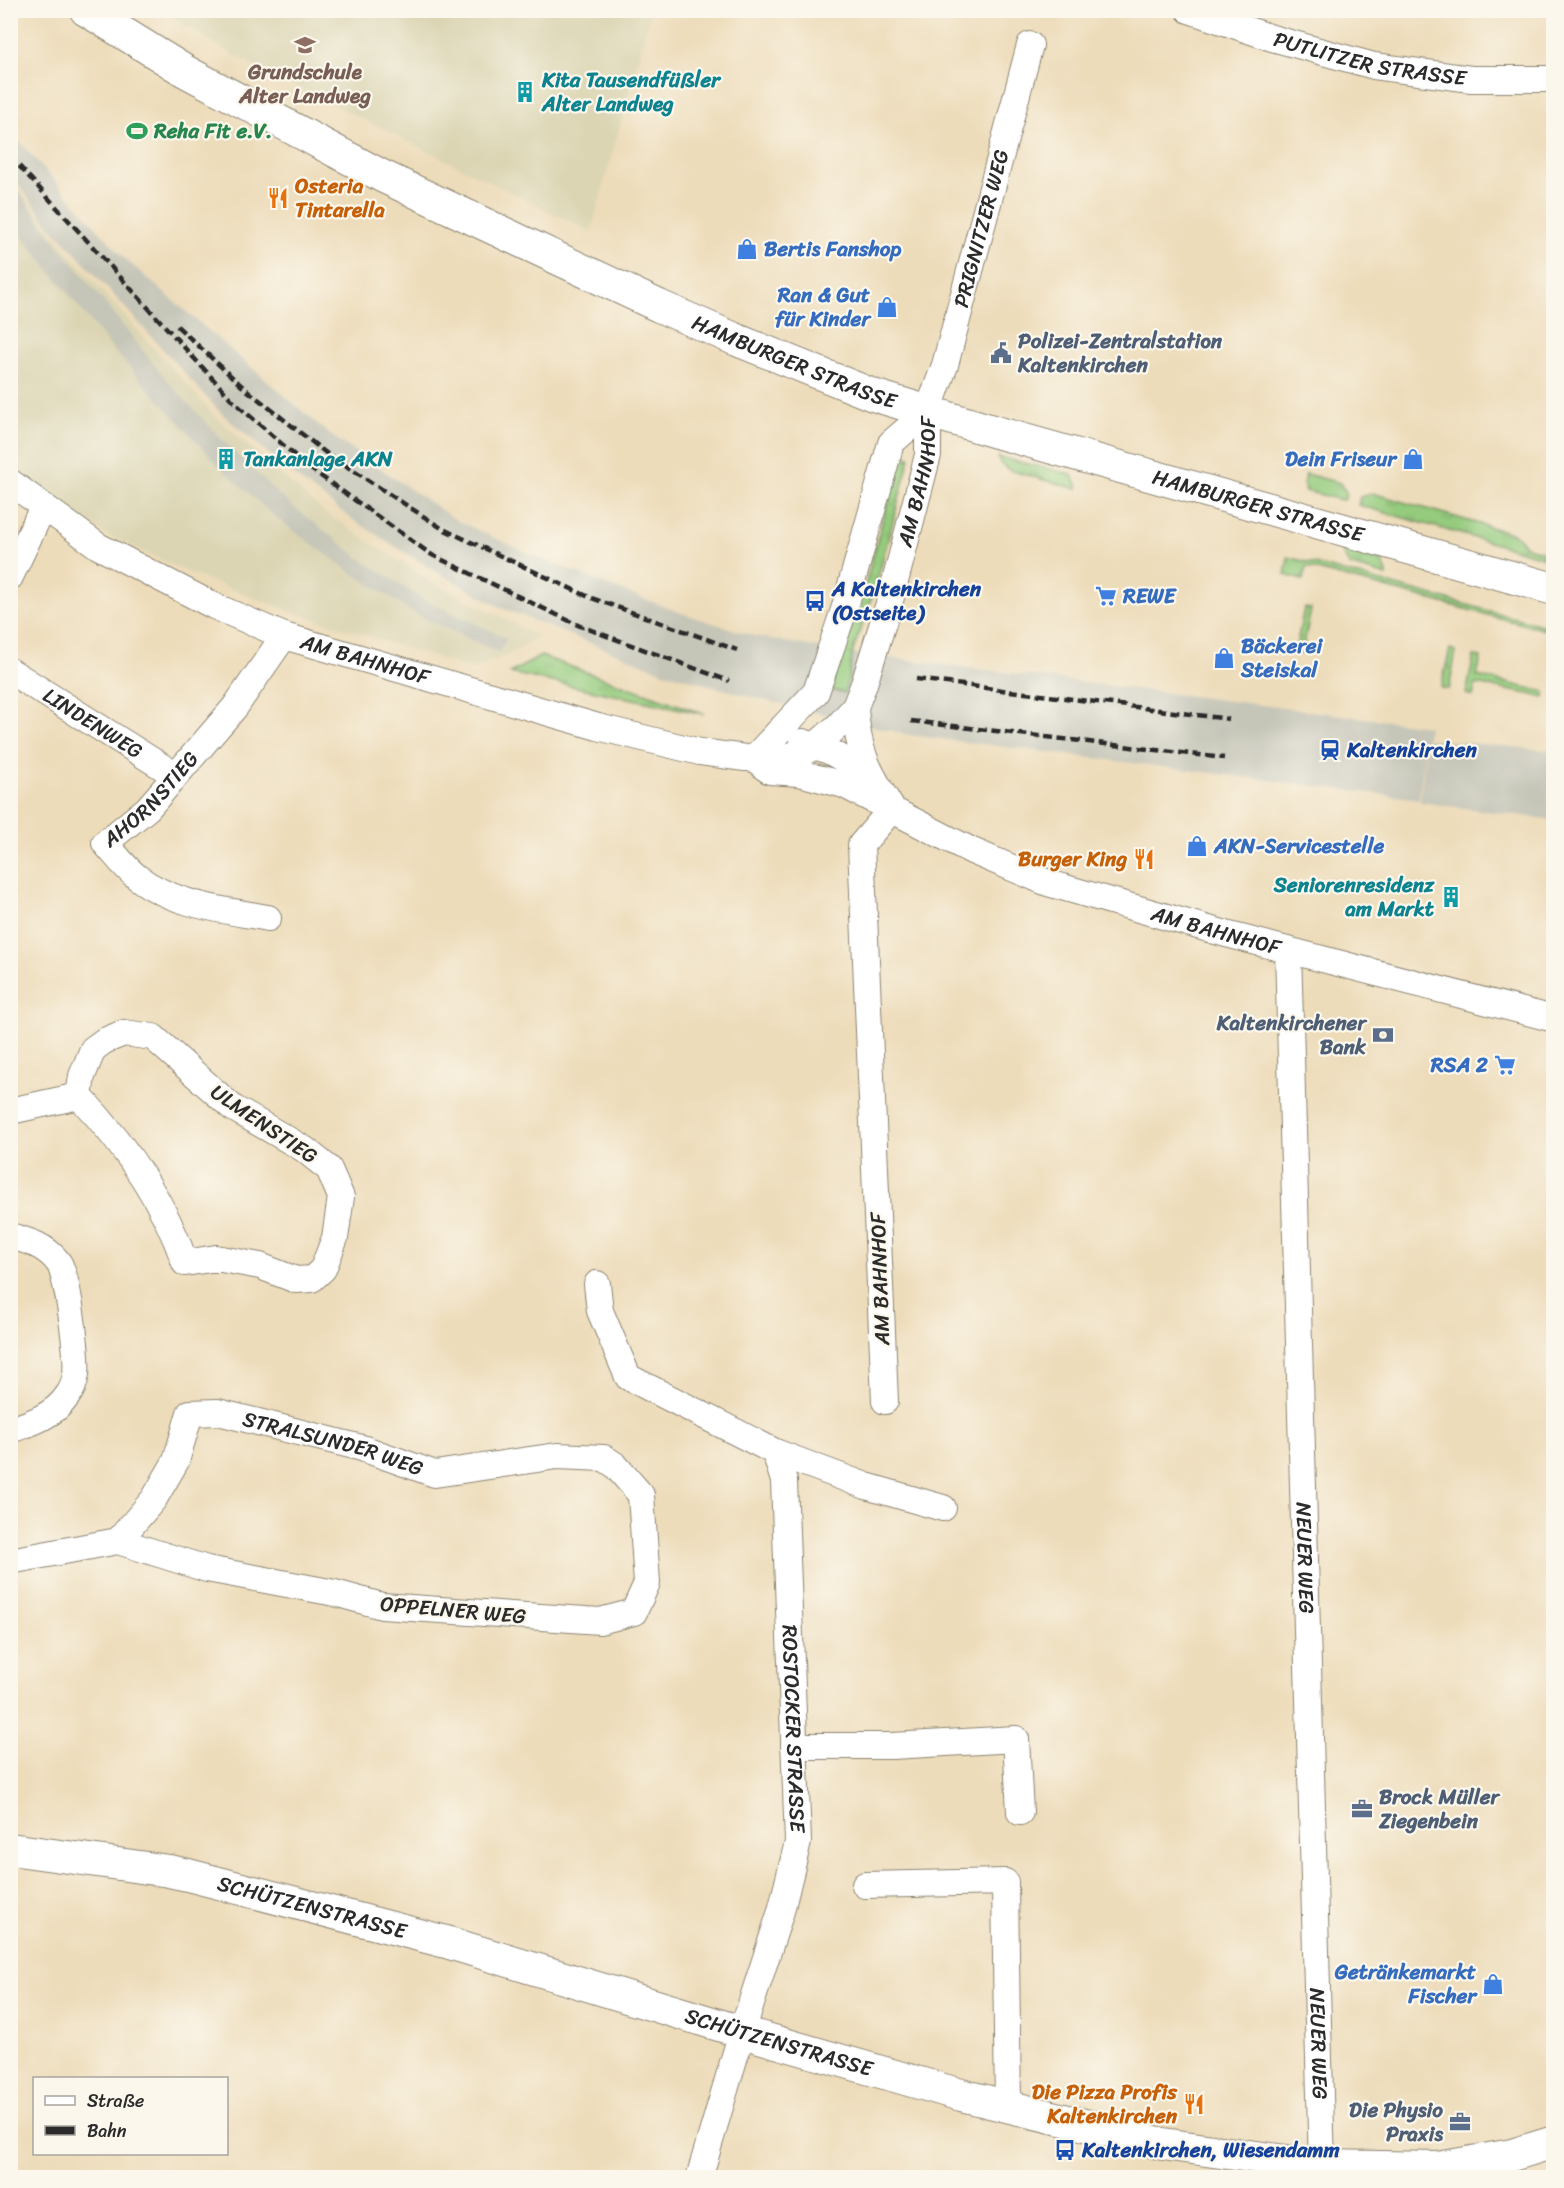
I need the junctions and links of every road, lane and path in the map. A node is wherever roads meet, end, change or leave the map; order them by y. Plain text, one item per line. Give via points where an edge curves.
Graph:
1 (86, 10) edge
2 (1189, 10) edge
3 (1030, 45) dead end
4 (1554, 79) edge
5 (928, 411) junction
6 (10, 482) edge
7 (43, 507) junction
8 (10, 577) edge
9 (1553, 588) edge
10 (284, 636) junction
11 (10, 671) edge
12 (816, 692) junction
13 (855, 707) junction
14 (821, 745) junction
15 (761, 750) junction
16 (870, 774) junction
17 (175, 775) junction
18 (844, 784) junction
19 (892, 809) junction
20 (268, 918) dead end
21 (1288, 950) junction
22 (1554, 1019) edge
23 (79, 1096) junction
24 (10, 1111) edge
25 (10, 1236) edge
26 (597, 1284) dead end
27 (885, 1401) dead end
28 (10, 1430) edge
29 (775, 1452) junction
30 (615, 1465) joint
31 (943, 1508) dead end
32 (118, 1541) junction
33 (10, 1561) edge
34 (794, 1746) junction
35 (1020, 1812) dead end
36 (10, 1849) edge
37 (865, 1886) dead end
38 (742, 2032) junction
39 (1008, 2106) junction
40 (1554, 2142) edge
41 (1322, 2166) junction
42 (699, 2178) edge

1 - 5 main road, HAMBURGER STRASSE via 185,71 382,176 737,340 873,395
2 - 4 street, PUTLITZER STRASSE via 1374,66 1471,79
3 - 5 street, PRIGNITZER WEG via 945,365
5 - 9 main road, HAMBURGER STRASSE
5 - 12 street, AM BAHNHOF via 891,443 844,610
5 - 13 street, AM BAHNHOF via 928,455 891,597
6 - 7 street, AM BAHNHOF
7 - 8 street
7 - 10 street, AM BAHNHOF via 98,546 160,580
10 - 15 street, AM BAHNHOF via 598,727 700,752
10 - 17 street, AHORNSTIEG via 235,707
11 - 17 street, LINDENWEG
12 - 14 street, AM BAHNHOF
12 - 15 street, AM BAHNHOF
13 - 14 street, AM BAHNHOF
13 - 16 street, AM BAHNHOF via 856,734
14 - 15 street, AM BAHNHOF via 783,758
14 - 16 street, AM BAHNHOF
14 - 18 street, AM BAHNHOF
15 - 18 street, AM BAHNHOF via 770,771 799,773
16 - 19 street, AM BAHNHOF
17 - 20 street, AHORNSTIEG via 148,808 105,843 137,877 172,896
18 - 19 street, AM BAHNHOF
19 - 21 street, AM BAHNHOF via 1048,883
19 - 27 street, AM BAHNHOF via 861,845
21 - 22 street, AM BAHNHOF
21 - 41 street, NEUER WEG
23 - 23 street, ULMENSTIEG via 93,1049 124,1033 153,1037 233,1108 304,1149 329,1169 341,1197 335,1238 323,1269 312,1279 296,1280 260,1266 216,1258 185,1263 175,1233 135,1164
23 - 24 street
25 - 28 street via 43,1247 58,1262 65,1281 76,1376 69,1394 56,1409 38,1421
26 - 29 street via 600,1311 628,1377
29 - 31 street via 867,1486
29 - 34 street, ROSTOCKER STRASSE via 784,1481
30 - 32 street, STRALSUNDER WEG via 604,1458 557,1456 435,1474 362,1448 218,1412 190,1413 176,1461 154,1499
30 - 32 street, OPPELNER WEG via 641,1494 647,1583 634,1612 600,1621 382,1606 207,1569
32 - 33 street
34 - 35 street via 892,1746 1016,1739
34 - 38 street, ROSTOCKER STRASSE via 798,1842 781,1911
36 - 38 main road, SCHÜTZENSTRASSE via 188,1875 446,1942
37 - 39 street via 1005,1882
38 - 39 main road, SCHÜTZENSTRASSE
38 - 42 street, ROSTOCKER STRASSE
39 - 41 main road, SCHÜTZENSTRASSE via 1163,2144
40 - 41 main road, SCHÜTZENSTRASSE via 1512,2155 1438,2168

